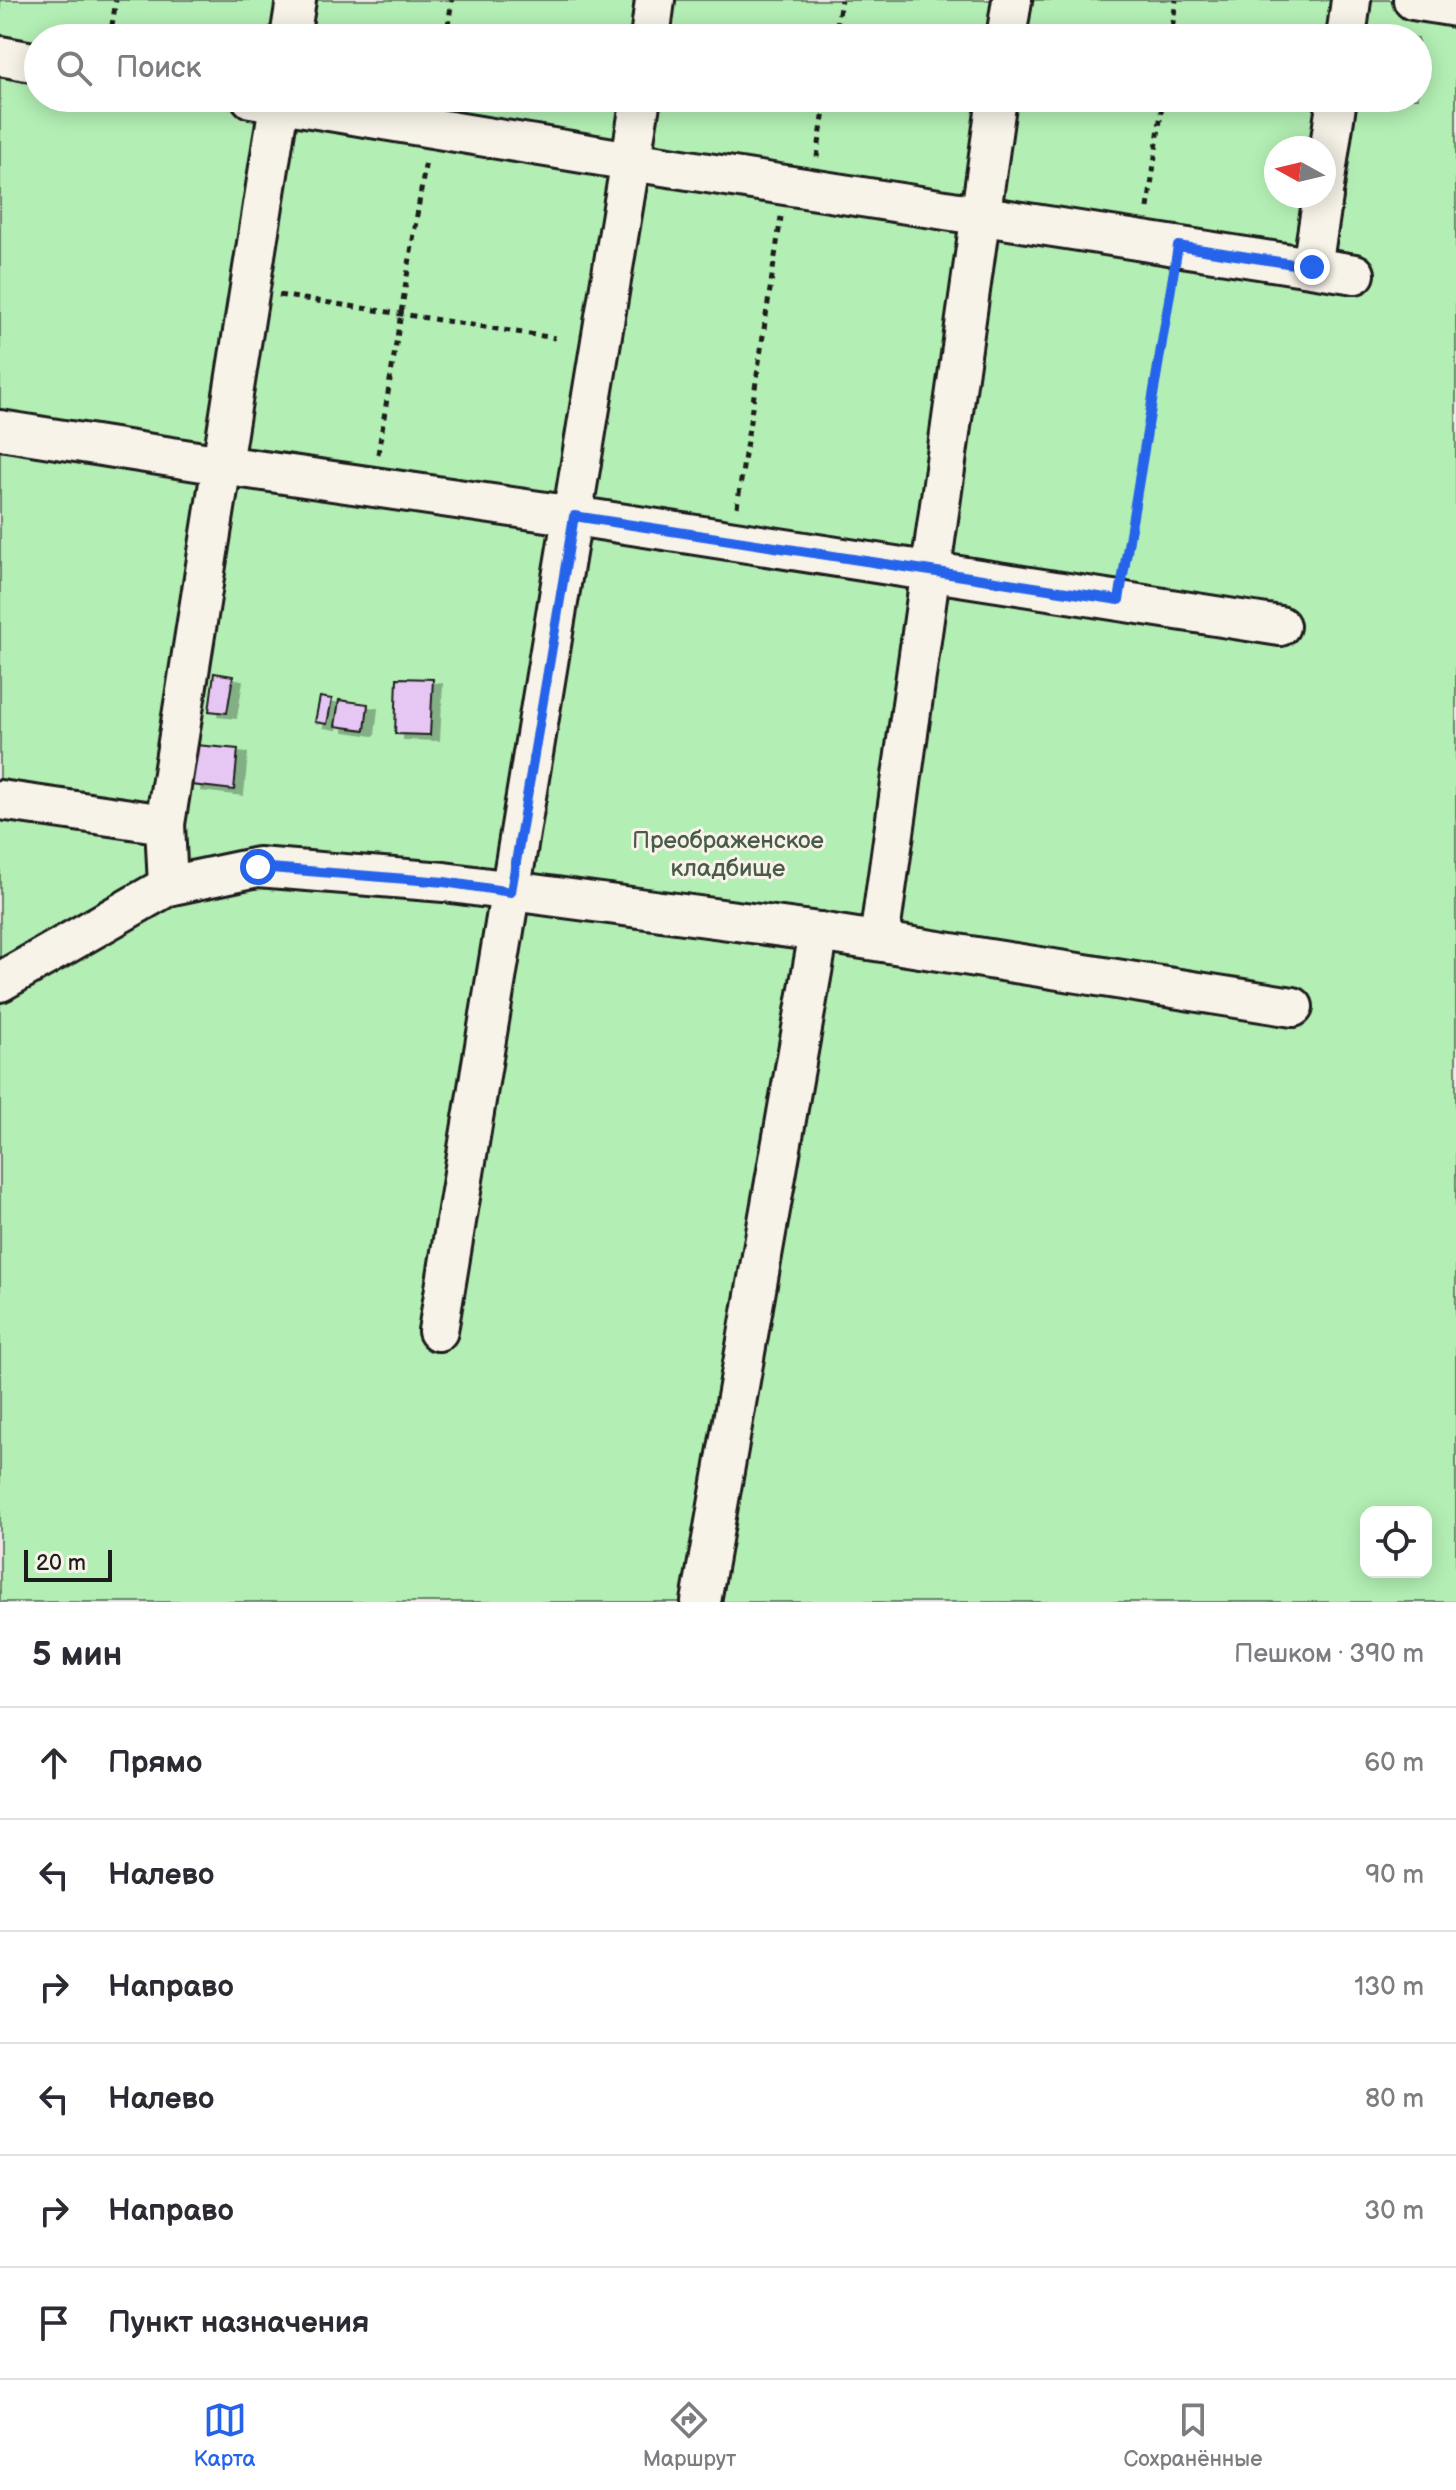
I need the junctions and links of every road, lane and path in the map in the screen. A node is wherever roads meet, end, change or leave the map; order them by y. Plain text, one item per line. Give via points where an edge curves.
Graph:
1 (116, 0) edge
2 (296, 0) edge
3 (452, 0) edge
4 (655, 0) edge
5 (841, 0) edge
6 (1012, 0) edge
7 (1176, 0) edge
8 (1351, 0) edge
9 (1413, 0) edge
10 (1456, 7) edge
11 (112, 24) edge
12 (292, 24) edge
13 (448, 24) edge
14 (652, 24) edge
15 (837, 24) edge
16 (1008, 24) edge
17 (1173, 24) edge
18 (1348, 24) edge
19 (0, 56) edge
20 (24, 60) edge
21 (269, 112) edge
22 (339, 112) edge
23 (639, 112) edge
24 (822, 112) edge
25 (995, 112) edge
26 (1163, 112) edge
27 (1335, 112) edge
28 (431, 128) junction
29 (1331, 136) edge
30 (631, 161) junction
31 (799, 187) junction
32 (1321, 208) edge
33 (978, 215) junction
34 (1161, 244) junction
35 (1312, 267) junction
36 (1355, 274) dead end
37 (249, 291) junction
38 (401, 314) junction
39 (555, 338) dead end
40 (0, 430) edge
41 (222, 465) junction
42 (373, 487) junction
43 (574, 516) junction
44 (732, 540) junction
45 (929, 571) junction
46 (1119, 600) junction
47 (1280, 626) dead end
48 (0, 800) edge
49 (165, 824) junction
50 (168, 886) junction
51 (511, 892) junction
52 (819, 932) junction
53 (879, 940) junction
54 (0, 982) edge
55 (1293, 1007) dead end
56 (438, 1331) dead end
57 (701, 1602) edge

1 - 11 path
2 - 12 lane
3 - 13 path
4 - 14 lane
5 - 15 path
6 - 16 lane
7 - 17 path
8 - 18 lane
9 - 10 lane
19 - 20 lane
21 - 37 lane
22 - 28 lane
23 - 30 lane
24 - 31 path
25 - 33 lane
26 - 34 path
27 - 29 lane
28 - 30 lane
28 - 38 path
30 - 31 lane
30 - 43 lane
31 - 33 lane
31 - 44 path
32 - 35 lane
33 - 34 lane
33 - 45 lane
34 - 35 lane
34 - 46 path
35 - 36 lane
37 - 38 path
37 - 41 lane
38 - 39 path
38 - 42 path
40 - 41 lane
41 - 42 lane
41 - 49 lane
42 - 43 lane
43 - 44 lane
43 - 51 lane
44 - 45 lane
45 - 46 lane
45 - 53 lane
46 - 47 lane
48 - 49 lane
49 - 50 lane
50 - 51 lane via 258,867
50 - 54 lane
51 - 52 lane
51 - 56 lane
52 - 53 lane
52 - 57 lane
53 - 55 lane

